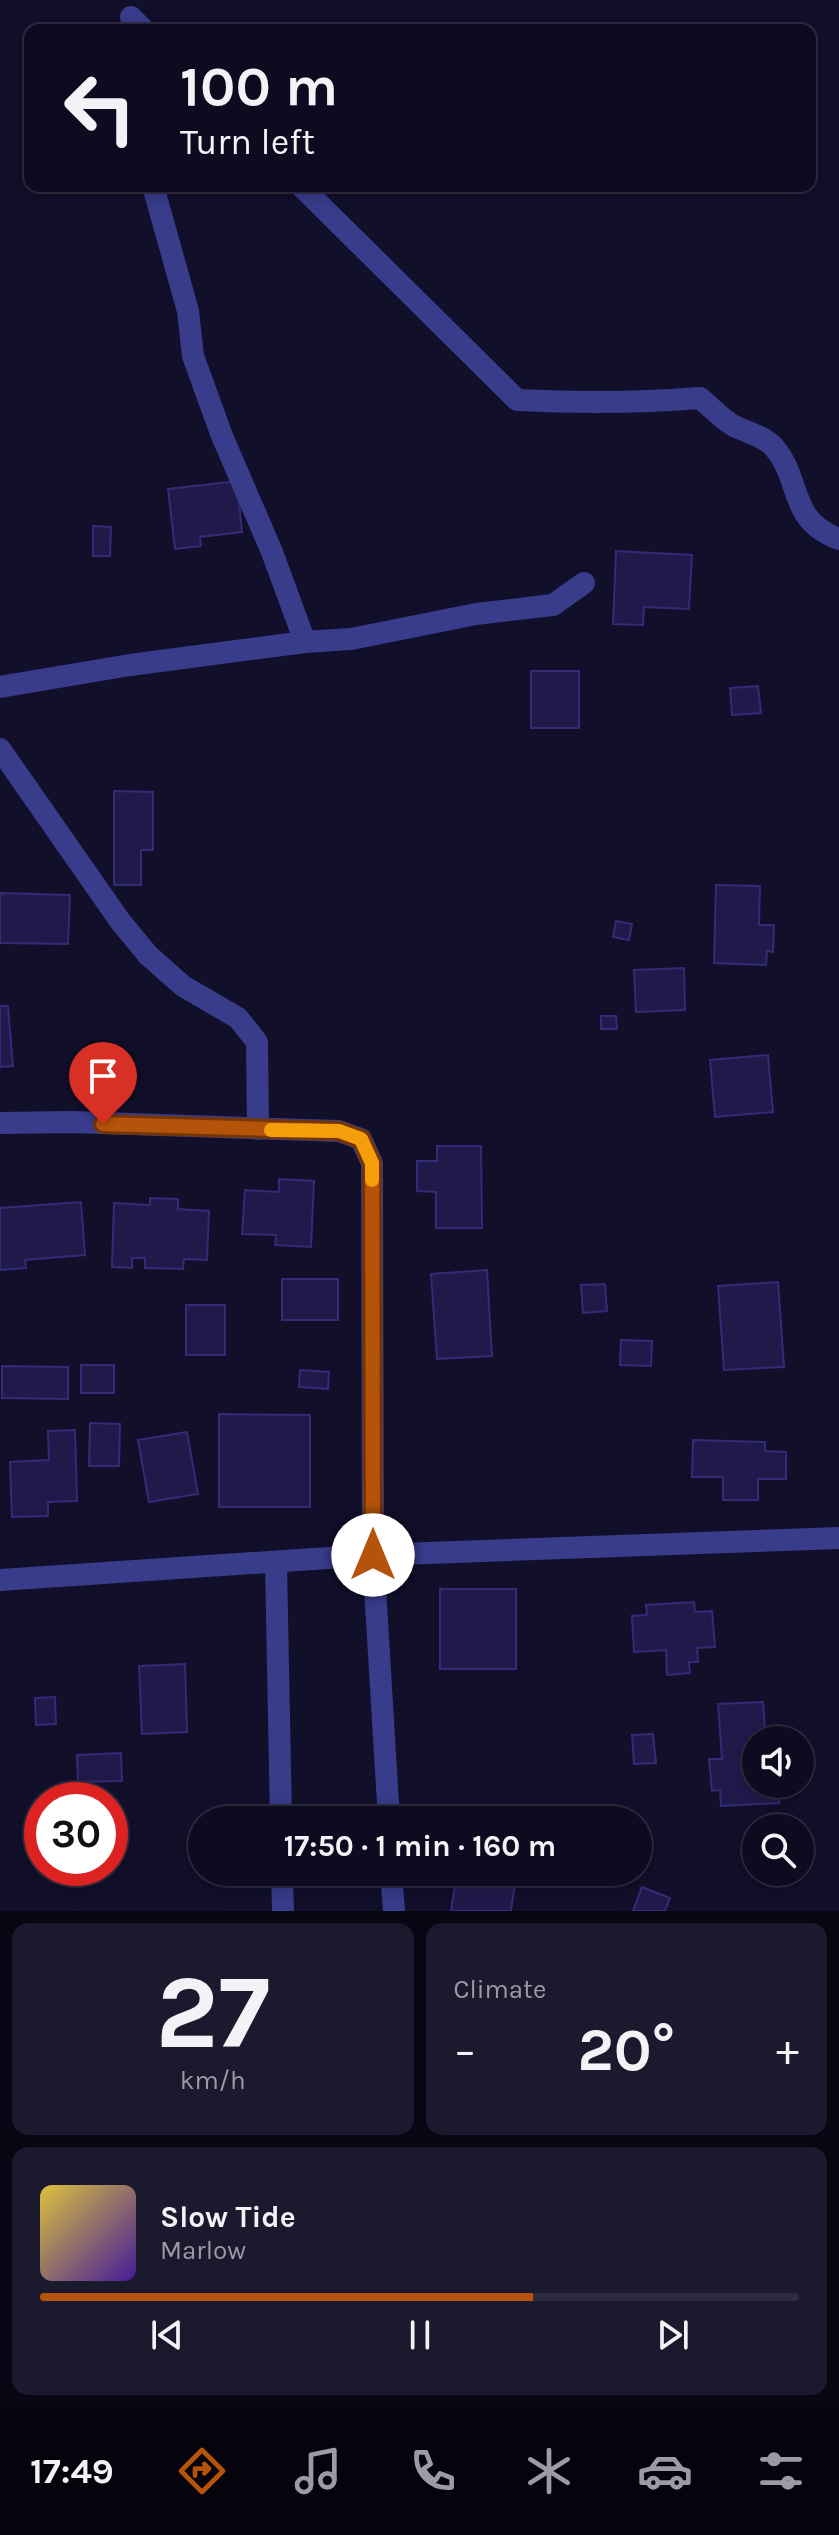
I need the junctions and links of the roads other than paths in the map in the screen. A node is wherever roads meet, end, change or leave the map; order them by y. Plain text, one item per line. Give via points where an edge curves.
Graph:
1 (155, 192) edge
2 (307, 192) edge
3 (839, 539) edge
4 (584, 583) dead end
5 (305, 642) junction
6 (0, 687) edge
7 (0, 749) edge
8 (0, 1123) edge
9 (258, 1129) junction
10 (839, 1538) edge
11 (373, 1555) junction
12 (276, 1563) junction
13 (0, 1580) edge
14 (281, 1806) edge
15 (388, 1806) edge
16 (282, 1886) edge
17 (392, 1886) edge
18 (283, 1911) edge
19 (394, 1911) edge

1 - 5 street via 188,311 193,356
2 - 3 street via 517,400 700,398 732,425 771,444 813,527
4 - 5 street via 553,605
5 - 6 street
7 - 9 street via 148,955 183,986 238,1018 257,1042
8 - 9 street
9 - 11 street via 339,1131 361,1139 372,1163
10 - 11 street
11 - 12 street
11 - 15 street
12 - 13 street
12 - 14 street
16 - 18 street
17 - 19 street

